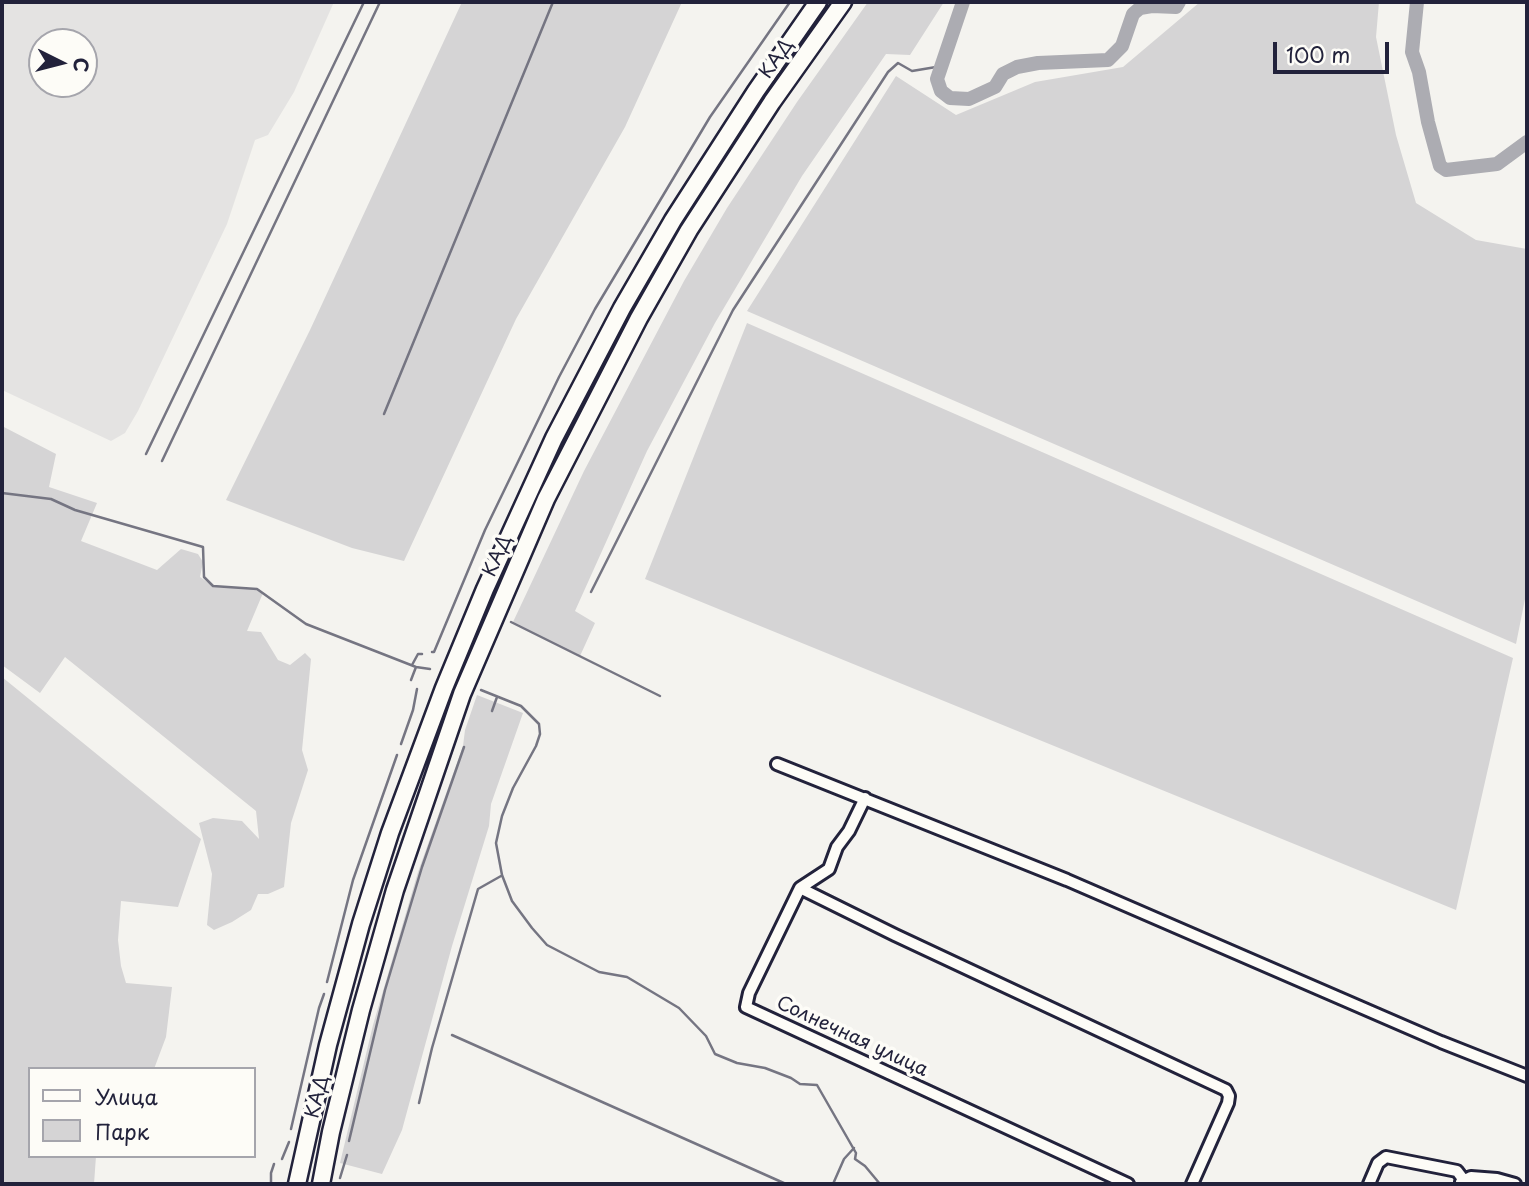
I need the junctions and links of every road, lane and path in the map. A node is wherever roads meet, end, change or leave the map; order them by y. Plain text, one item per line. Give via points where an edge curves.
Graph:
1 (818, 2) edge
2 (843, 2) edge
3 (777, 764) dead end
4 (865, 799) junction
5 (800, 888) junction
6 (1527, 1076) edge
7 (1461, 1182) edge
8 (297, 1184) edge
9 (321, 1184) edge
10 (1128, 1184) edge
11 (1192, 1184) edge
12 (1369, 1184) edge
13 (1515, 1184) edge

1 - 8 highway, КАД via 673,220 622,308 554,438 485,589 386,846 328,1045
2 - 9 highway, КАД via 689,230 540,512 462,694 395,890 361,1010
3 - 4 street
4 - 5 street via 836,847 829,869
4 - 6 street
5 - 10 street, Солнечная улица via 749,993 747,1007
5 - 11 street via 1226,1090 1228,1103
7 - 12 street via 1458,1171 1386,1157 1378,1163
7 - 13 street via 1471,1177

